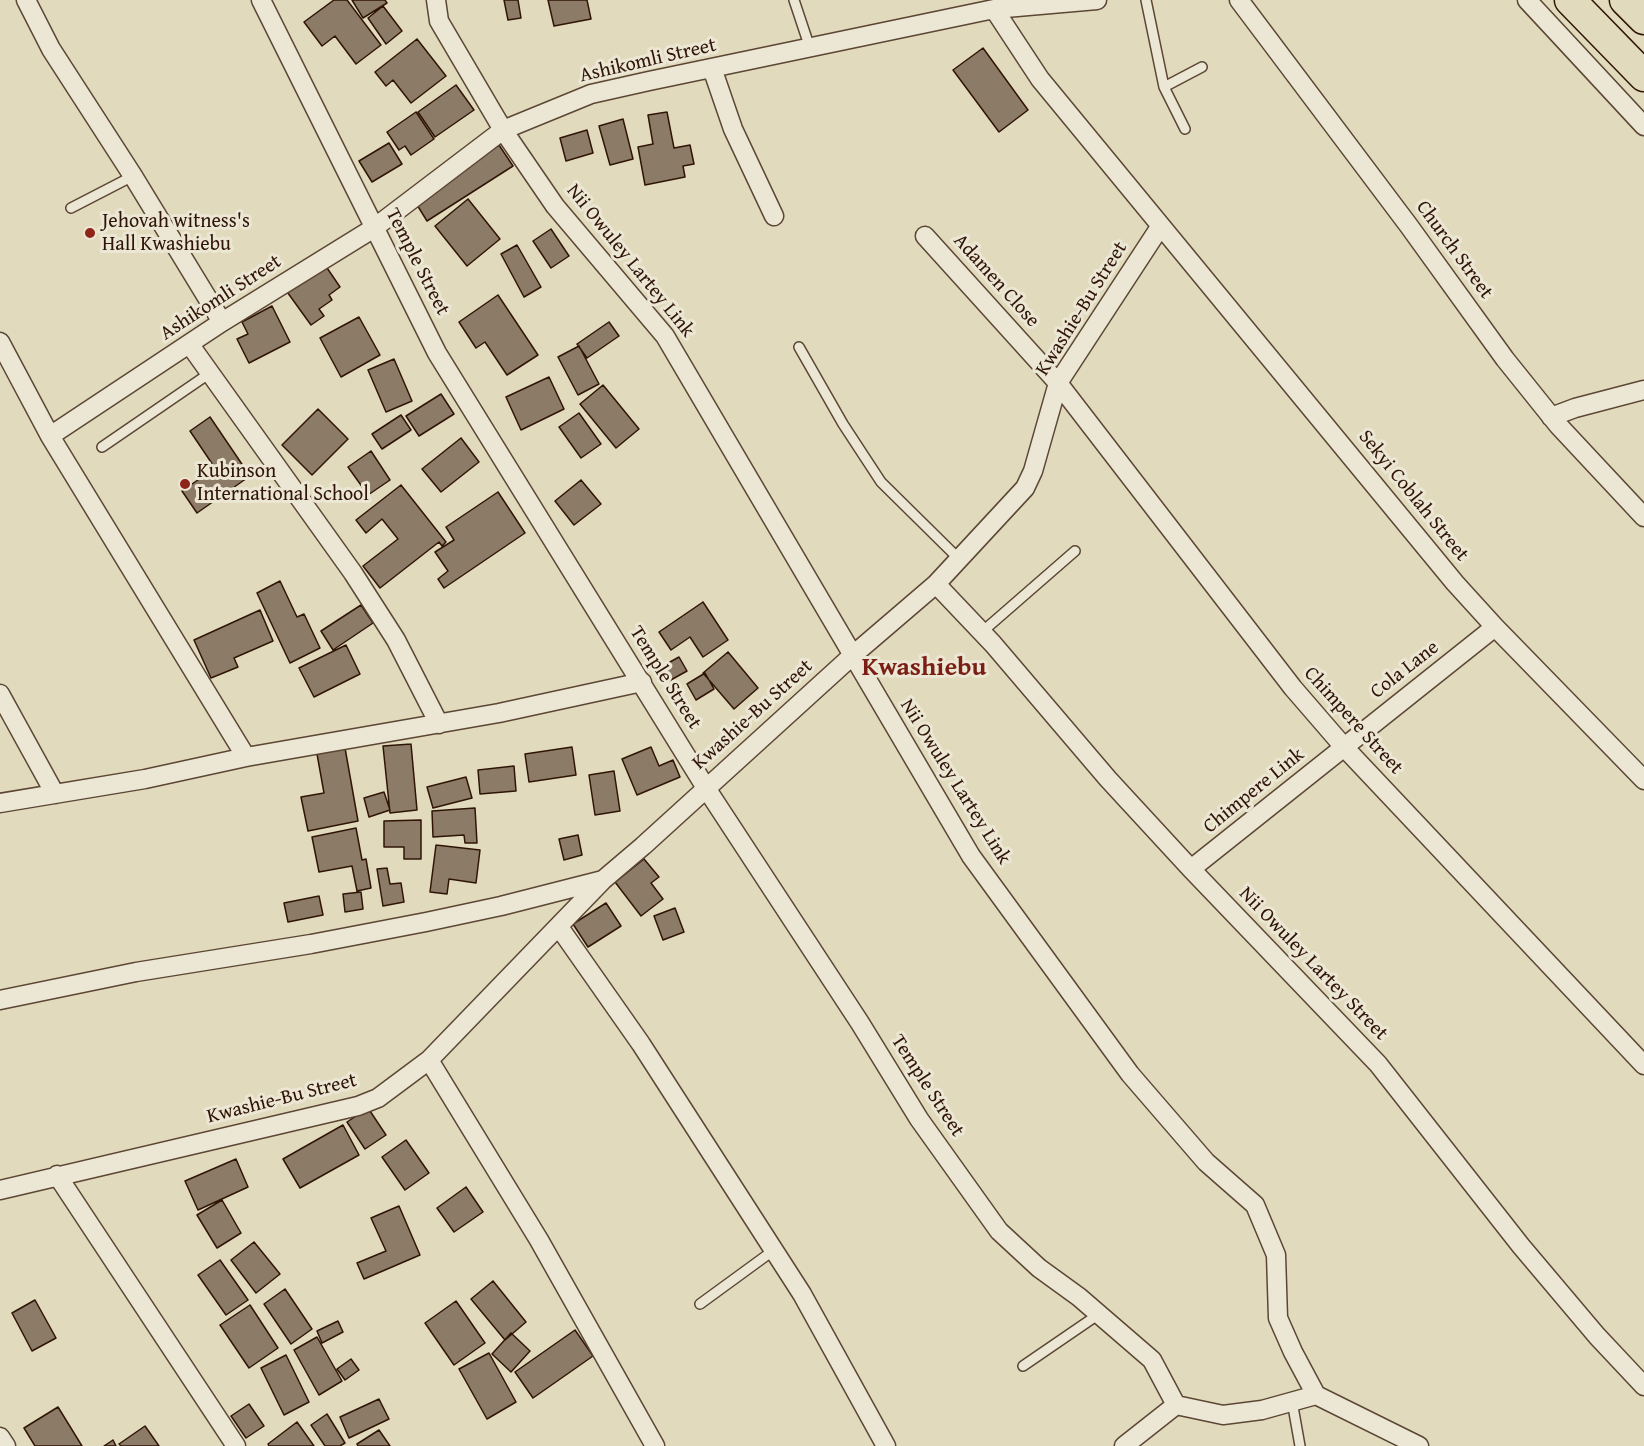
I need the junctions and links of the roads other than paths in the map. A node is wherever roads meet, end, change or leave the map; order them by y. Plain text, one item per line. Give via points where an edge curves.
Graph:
1 (26, 0) edge
2 (261, 0) edge
3 (436, 0) edge
4 (794, 0) edge
5 (1097, 0) edge
6 (1146, 0) edge
7 (1239, 0) edge
8 (1527, 0) edge
9 (1570, 0) edge
10 (1625, 0) edge
11 (994, 9) junction
12 (1644, 18) edge
13 (810, 48) junction
14 (1202, 67) dead end
15 (712, 68) junction
16 (1644, 76) edge
17 (1164, 87) junction
18 (1644, 126) edge
19 (1185, 129) dead end
20 (503, 130) junction
21 (133, 176) junction
22 (71, 208) dead end
23 (774, 216) dead end
24 (374, 228) junction
25 (1160, 228) junction
26 (925, 236) dead end
27 (222, 322) junction
28 (0, 342) edge
29 (190, 345) junction
30 (799, 347) dead end
31 (210, 373) junction
32 (1058, 383) junction
33 (1644, 390) edge
34 (1551, 417) junction
35 (50, 436) junction
36 (102, 447) dead end
37 (1644, 517) edge
38 (1075, 551) dead end
39 (959, 559) junction
40 (936, 584) junction
41 (1495, 627) junction
42 (982, 632) junction
43 (852, 656) junction
44 (642, 682) junction
45 (0, 694) edge
46 (439, 724) junction
47 (1344, 747) junction
48 (246, 757) junction
49 (1644, 780) edge
50 (706, 788) junction
51 (55, 794) junction
52 (0, 803) edge
53 (1191, 869) junction
54 (603, 880) junction
55 (559, 927) junction
56 (0, 1000) edge
57 (429, 1060) junction
58 (1644, 1065) edge
59 (57, 1175) junction
60 (0, 1190) edge
61 (774, 1250) junction
62 (700, 1304) dead end
63 (1099, 1314) junction
64 (1023, 1366) dead end
65 (1644, 1386) edge
66 (1317, 1395) junction
67 (1293, 1401) junction
68 (1176, 1405) junction
69 (0, 1437) edge
70 (6, 1446) edge
71 (236, 1446) edge
72 (656, 1446) edge
73 (886, 1446) edge
74 (1124, 1446) edge
75 (1300, 1446) edge
76 (1419, 1446) edge

1 - 21 street via 51,49
2 - 24 street, Temple Street
3 - 20 street, Nii Owuley Lartey Link via 439,21
4 - 13 lane
5 - 11 street, Ashikomli Street
6 - 17 lane
7 - 34 street, Church Street
8 - 18 street
9 - 16 highway
10 - 12 highway
11 - 13 street, Ashikomli Street
11 - 25 street via 1040,79
13 - 15 street, Ashikomli Street
14 - 17 lane
15 - 20 street, Ashikomli Street via 591,94
15 - 23 street via 733,129
17 - 19 lane
20 - 24 street, Ashikomli Street
20 - 43 street, Nii Owuley Lartey Link via 555,206 665,336
21 - 22 lane
21 - 27 street
24 - 27 street, Ashikomli Street
24 - 44 street, Temple Street via 437,353
25 - 32 street, Kwashie-Bu Street
25 - 41 street, Sekyi Coblah Street
26 - 32 street, Adamen Close
27 - 29 street, Ashikomli Street
28 - 35 street
29 - 31 street
29 - 35 street, Ashikomli Street
30 - 39 lane via 881,482
31 - 36 lane
31 - 46 street via 353,573 396,640
32 - 39 street, Kwashie-Bu Street via 1025,488
32 - 47 street, Chimpere Street via 1293,688
33 - 34 street
34 - 37 street, Church Street
35 - 48 street
38 - 42 lane
39 - 40 street, Kwashie-Bu Street
40 - 42 street, Nii Owuley Lartey Street
40 - 43 street, Kwashie-Bu Street
41 - 47 street, Cola Lane
41 - 49 street, Sekyi Coblah Street
42 - 53 street, Nii Owuley Lartey Street
43 - 50 street, Kwashie-Bu Street
43 - 66 street, Nii Owuley Lartey Link via 971,856 1130,1074 1206,1162 1254,1205 1276,1255 1278,1318
44 - 46 street
44 - 50 street, Temple Street
45 - 51 street
46 - 48 street
47 - 53 street, Chimpere Link
47 - 58 street, Chimpere Street
48 - 51 street
50 - 54 street, Kwashie-Bu Street
50 - 63 street, Temple Street via 919,1119 999,1231
51 - 52 street
53 - 65 street, Nii Owuley Lartey Street via 1378,1065 1521,1246
54 - 55 street, Kwashie-Bu Street
54 - 56 street via 426,922 136,972
55 - 57 street, Kwashie-Bu Street
55 - 61 street via 641,1044
57 - 59 street, Kwashie-Bu Street via 378,1098 358,1106
57 - 72 street via 539,1240
59 - 60 street, Kwashie-Bu Street
59 - 71 street
61 - 62 lane
61 - 73 street
63 - 64 lane
63 - 68 street, Temple Street via 1152,1360
66 - 67 street
66 - 76 street
67 - 68 street via 1223,1415
67 - 75 lane
68 - 74 street
69 - 70 street

